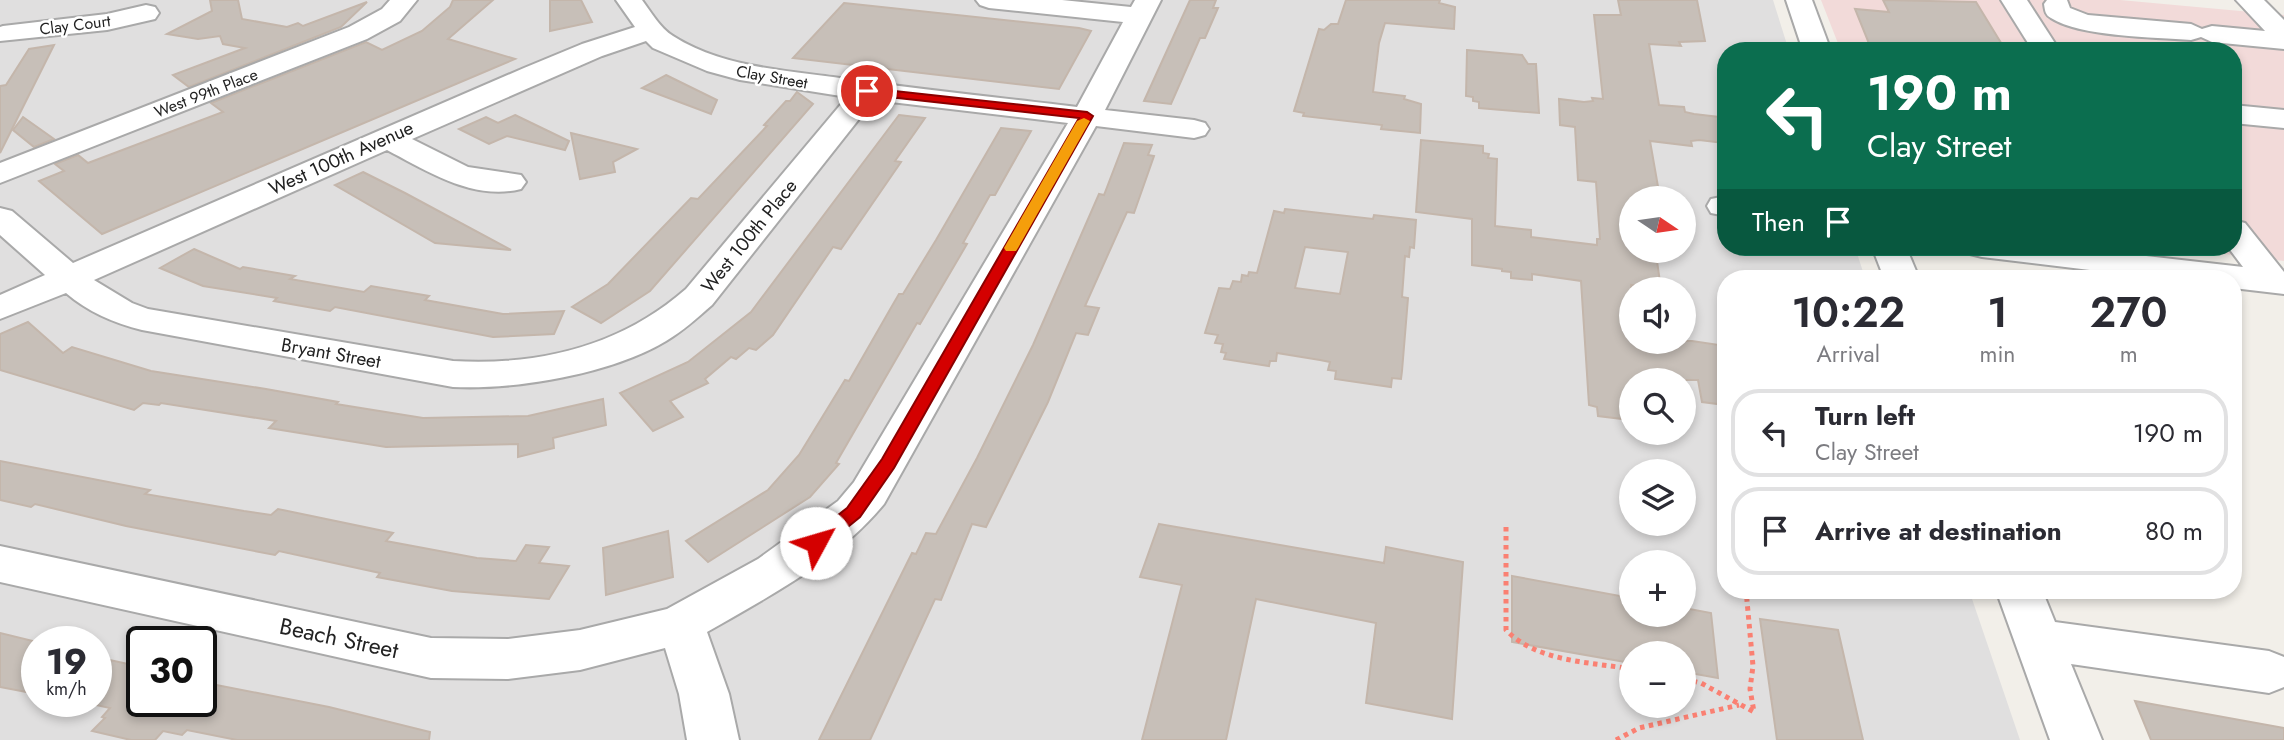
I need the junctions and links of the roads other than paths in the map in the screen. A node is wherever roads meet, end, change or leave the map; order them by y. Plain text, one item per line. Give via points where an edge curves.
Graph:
1 (404, 0) edge
2 (629, 0) edge
3 (989, 0) edge
4 (1799, 0) edge
5 (2014, 0) edge
6 (2249, 0) edge
7 (2055, 2) edge
8 (2145, 6) dead end
9 (1144, 8) edge
10 (27, 9) dead end
11 (146, 13) dead end
12 (651, 31) junction
13 (2282, 32) edge
14 (1, 36) edge
15 (1814, 42) edge
16 (2042, 42) edge
17 (867, 91) junction
18 (1087, 116) junction
19 (2242, 116) edge
20 (2280, 122) edge
21 (1194, 129) dead end
22 (387, 138) junction
23 (0, 173) edge
24 (510, 182) dead end
25 (0, 219) edge
26 (2242, 241) edge
27 (2058, 256) edge
28 (2176, 270) edge
29 (68, 275) junction
30 (2242, 278) edge
31 (2277, 282) edge
32 (0, 308) edge
33 (610, 354) joint
34 (0, 564) edge
35 (2022, 599) edge
36 (681, 624) junction
37 (2037, 639) junction
38 (2269, 672) dead end
39 (713, 740) edge
40 (2076, 740) edge

1 - 23 street, West 99th Place via 391,15 358,33
2 - 12 street
3 - 9 street
4 - 15 street
5 - 16 street
6 - 13 street
7 - 8 street via 2150,11
7 - 13 street via 2058,12 2084,22 2202,33
9 - 18 street, Beach Street
10 - 14 street
11 - 14 street, Clay Court
12 - 17 street, Clay Street via 663,42 735,71
12 - 22 street, West 100th Avenue via 592,50
17 - 18 street, Clay Street
17 - 33 street, West 100th Place via 699,297 670,324
18 - 21 street, Clay Street
18 - 36 street, Beach Street via 869,493 853,512 774,572
19 - 20 street
22 - 24 street via 460,176
22 - 29 street, West 100th Avenue
25 - 29 street, Bryant Street
26 - 31 street
27 - 28 street
29 - 32 street, West 100th Avenue
29 - 33 street, Bryant Street via 104,304 142,319 453,374 510,375
30 - 31 street
34 - 36 street, Beach Street via 431,658 508,659 580,650
35 - 37 street
36 - 39 street via 704,694
37 - 38 street
37 - 40 street

